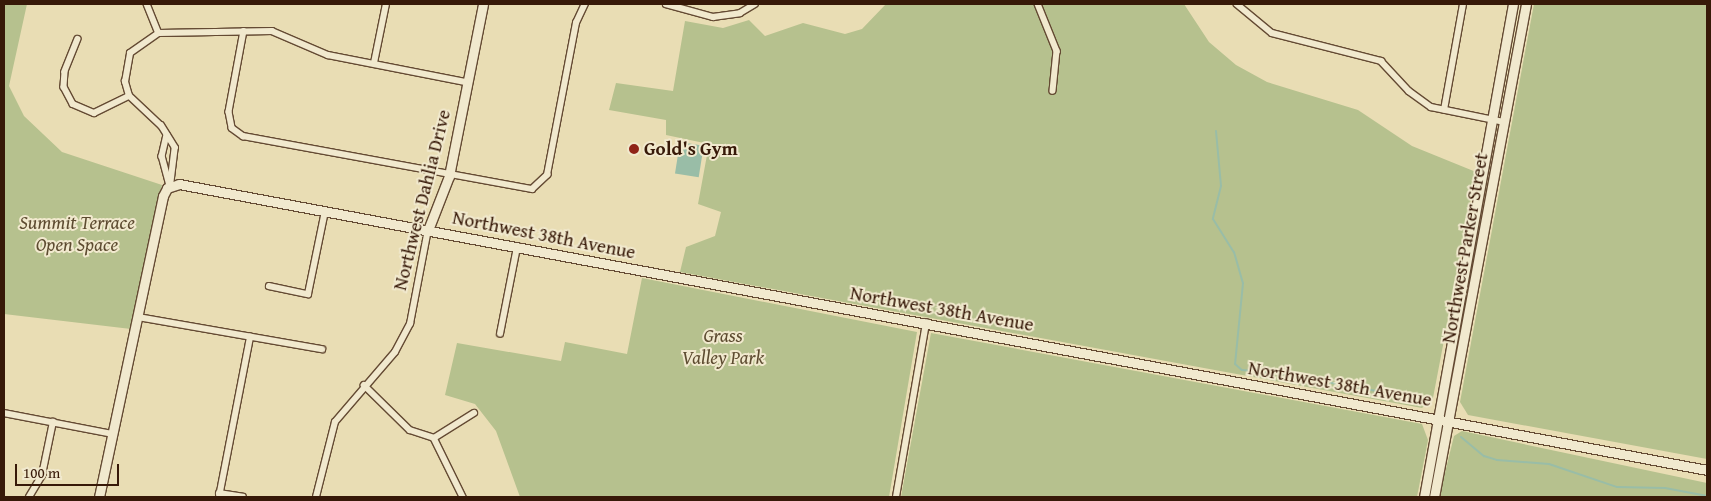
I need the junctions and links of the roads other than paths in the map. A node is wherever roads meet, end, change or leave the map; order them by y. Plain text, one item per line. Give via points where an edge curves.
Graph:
1 (147, 4) edge
2 (386, 4) edge
3 (484, 4) edge
4 (585, 4) edge
5 (666, 4) edge
6 (755, 4) edge
7 (1038, 4) edge
8 (1237, 4) edge
9 (1463, 4) edge
10 (1513, 4) edge
11 (1526, 4) edge
12 (244, 31) junction
13 (159, 32) junction
14 (78, 39) dead end
15 (374, 64) junction
16 (466, 82) junction
17 (1053, 91) dead end
18 (129, 96) junction
19 (1444, 110) junction
20 (1492, 119) junction
21 (1504, 122) junction
22 (167, 135) junction
23 (449, 176) junction
24 (170, 186) junction
25 (324, 211) junction
26 (428, 230) junction
27 (517, 248) junction
28 (269, 286) dead end
29 (138, 317) junction
30 (926, 323) junction
31 (500, 334) dead end
32 (250, 337) junction
33 (322, 349) dead end
34 (364, 385) junction
35 (4, 413) edge
36 (474, 413) dead end
37 (1444, 419) junction
38 (53, 422) junction
39 (113, 434) junction
40 (434, 438) junction
41 (1707, 470) edge
42 (219, 495) edge
43 (29, 497) edge
44 (99, 497) edge
45 (243, 497) edge
46 (316, 497) edge
47 (463, 497) edge
48 (896, 497) edge
49 (1424, 497) edge
50 (1434, 497) edge

1 - 13 street
2 - 15 street
3 - 16 street, Northwest Dahlia Drive
4 - 23 street via 576,23 547,175 537,186 524,190
5 - 6 street via 713,17 740,13
7 - 17 street via 1057,51
8 - 19 street via 1272,33 1381,62 1420,101
9 - 19 street
10 - 20 street, Northwest Parker Street
11 - 21 street, Northwest Parker Street
12 - 13 street
12 - 15 street via 272,31 317,52
12 - 23 street via 229,112 232,128 243,136
13 - 18 street via 130,53 125,82
14 - 18 street via 65,72 64,87 73,104 94,113
15 - 16 street
16 - 23 street, Northwest Dahlia Drive
18 - 22 street
19 - 20 street
20 - 21 street
20 - 37 street, Northwest Parker Street
21 - 37 street, Northwest Parker Street
22 - 24 street via 162,156
22 - 24 street via 176,157
23 - 26 street, Northwest Dahlia Drive
24 - 25 street, Northwest 38th Avenue
24 - 29 street via 163,196
25 - 26 street, Northwest 38th Avenue
25 - 28 street via 308,294
26 - 27 street, Northwest 38th Avenue
26 - 34 street, Northwest Dahlia Drive via 410,324 395,352
27 - 30 street, Northwest 38th Avenue
27 - 31 street
29 - 32 street
29 - 39 street
30 - 37 street, Northwest 38th Avenue
30 - 48 street
32 - 33 street
32 - 42 street
34 - 40 street via 410,430
34 - 46 street, Northwest Dahlia Drive via 330,430
35 - 38 street
36 - 40 street
37 - 41 street, Northwest 38th Avenue
37 - 49 street, Northwest Parker Street
37 - 50 street, Northwest Parker Street
38 - 39 street
38 - 43 street via 42,475
39 - 44 street
40 - 47 street
42 - 45 street

